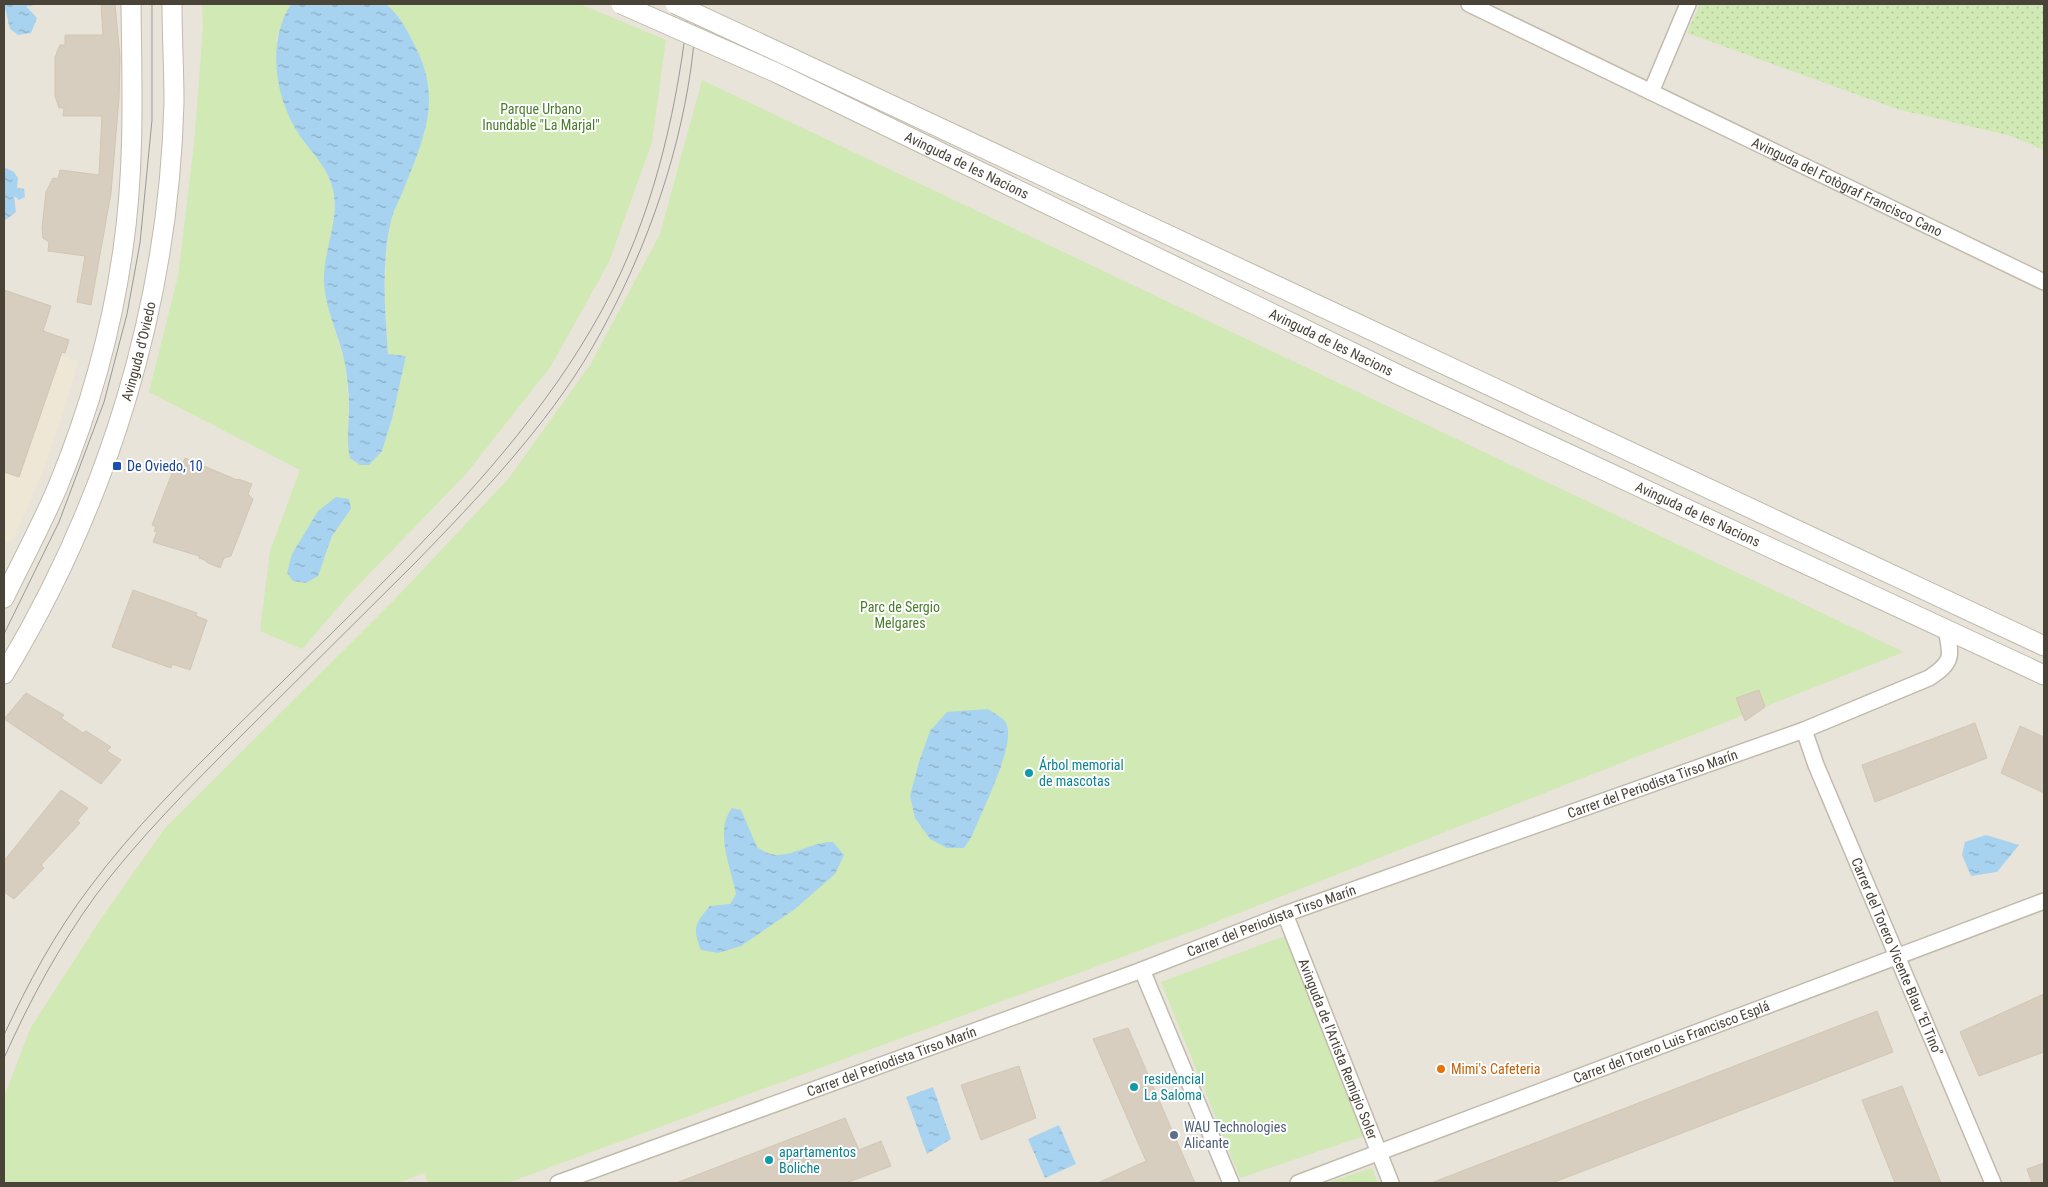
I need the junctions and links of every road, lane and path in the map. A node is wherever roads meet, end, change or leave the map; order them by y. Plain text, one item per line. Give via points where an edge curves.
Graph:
1 (132, 4) edge
2 (172, 4) edge
3 (621, 4) edge
4 (675, 4) edge
5 (1470, 4) edge
6 (1688, 4) edge
7 (1651, 92) junction
8 (2044, 282) edge
9 (9, 577) edge
10 (4, 598) edge
11 (1946, 630) junction
12 (2044, 646) edge
13 (4, 674) edge
14 (2044, 675) edge
15 (1804, 730) junction
16 (2044, 901) edge
17 (1285, 914) junction
18 (1897, 956) junction
19 (1142, 970) junction
20 (1379, 1153) junction
21 (558, 1183) edge
22 (1230, 1183) edge
23 (1298, 1183) edge
24 (1391, 1183) edge
25 (1994, 1183) edge

1 - 9 street via 131,164 124,250 104,342 83,417 58,486
2 - 13 street, Avinguda d'Oviedo via 174,102 167,195 152,296 136,366 116,435 90,505 49,595
3 - 11 street, Avinguda de les Nacions, bridge via 777,73 1402,376
4 - 12 street, Avinguda de les Nacions, bridge
5 - 7 street, Avinguda del Fotògraf Francisco Cano
6 - 7 street
7 - 8 street, Avinguda del Fotògraf Francisco Cano
9 - 10 street
11 - 14 street, Avinguda de les Nacions
11 - 15 street, Carrer del Periodista Tirso Marín via 1951,651 1946,667 1923,681
15 - 17 street, Carrer del Periodista Tirso Marín
15 - 18 street, Carrer del Torero Vicente Blau "El Tino" via 1816,766
16 - 18 street, Carrer del Torero Luis Francisco Esplá
17 - 19 street, Carrer del Periodista Tirso Marín
17 - 20 street, Avinguda de l'Artista Remigio Soler
18 - 20 street, Carrer del Torero Luis Francisco Esplá
18 - 25 street, Carrer del Torero Vicente Blau "El Tino"
19 - 21 street, Carrer del Periodista Tirso Marín
19 - 22 street
20 - 23 street, Carrer del Torero Luis Francisco Esplá
20 - 24 street, Avinguda de l'Artista Remigio Soler

